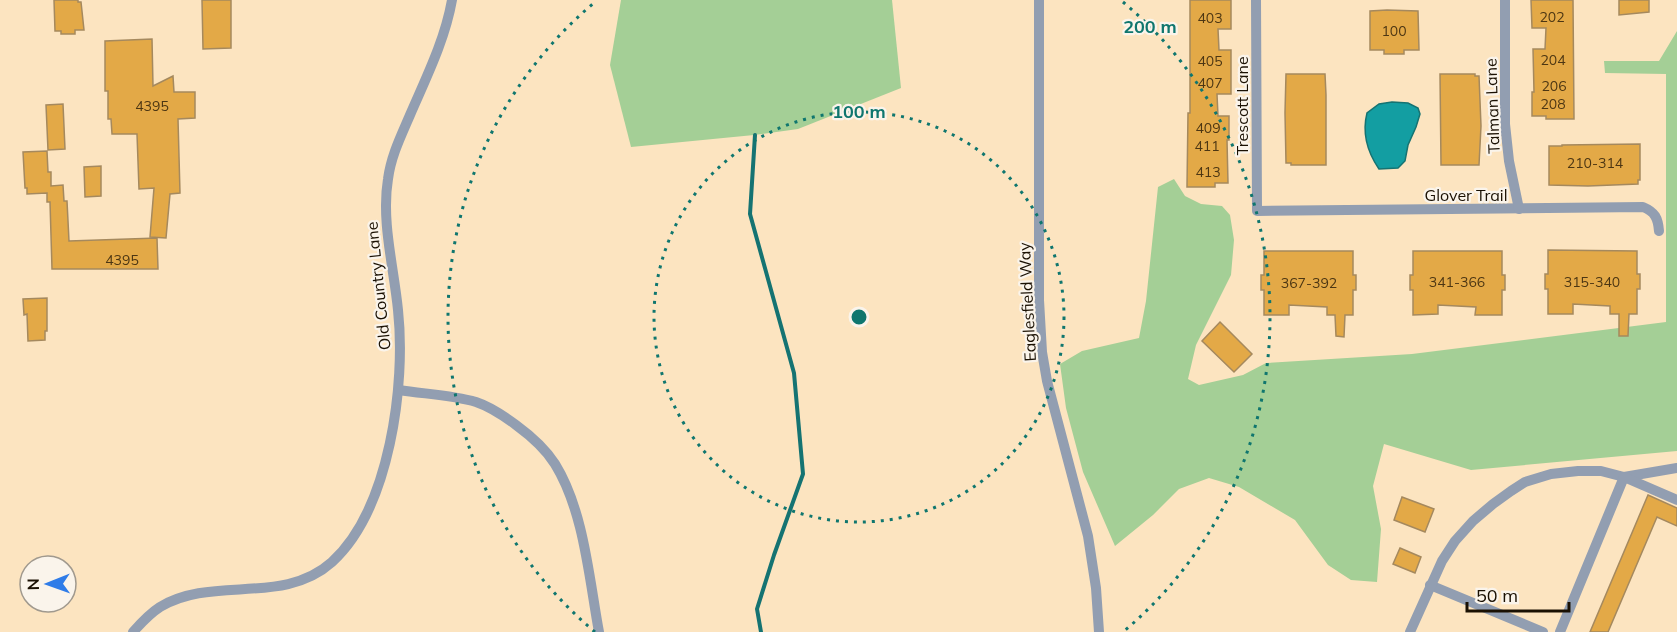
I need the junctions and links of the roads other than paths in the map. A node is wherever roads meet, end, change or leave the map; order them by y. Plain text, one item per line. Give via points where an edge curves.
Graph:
1 (452, 0) edge
2 (1039, 0) edge
3 (1256, 0) edge
4 (1505, 0) edge
5 (1519, 209) junction
6 (1257, 211) joint
7 (1659, 231) dead end
8 (399, 390) junction
9 (1677, 468) edge
10 (1624, 477) junction
11 (1677, 500) edge
12 (1430, 585) junction
13 (133, 632) edge
14 (599, 632) edge
15 (1099, 632) edge
16 (1410, 632) edge
17 (1543, 632) edge
18 (1560, 632) edge

1 - 8 street, Old Country Lane via 439,48 396,145 388,177 386,213 399,312
2 - 15 street, Eaglesfield Way via 1042,352 1088,536
3 - 6 street, Trescott Lane
4 - 5 street, Talman Lane via 1505,124
5 - 6 street, Glover Trail
5 - 7 street, Glover Trail via 1643,207 1656,218
8 - 13 street, Old Country Lane via 388,452 363,521 330,564 284,586 178,598 144,619
8 - 14 street via 476,402 508,418 540,445 562,477 578,515
9 - 10 street
10 - 11 street
10 - 12 street via 1578,471 1525,482 1467,527
10 - 18 street
12 - 16 street
12 - 17 street

